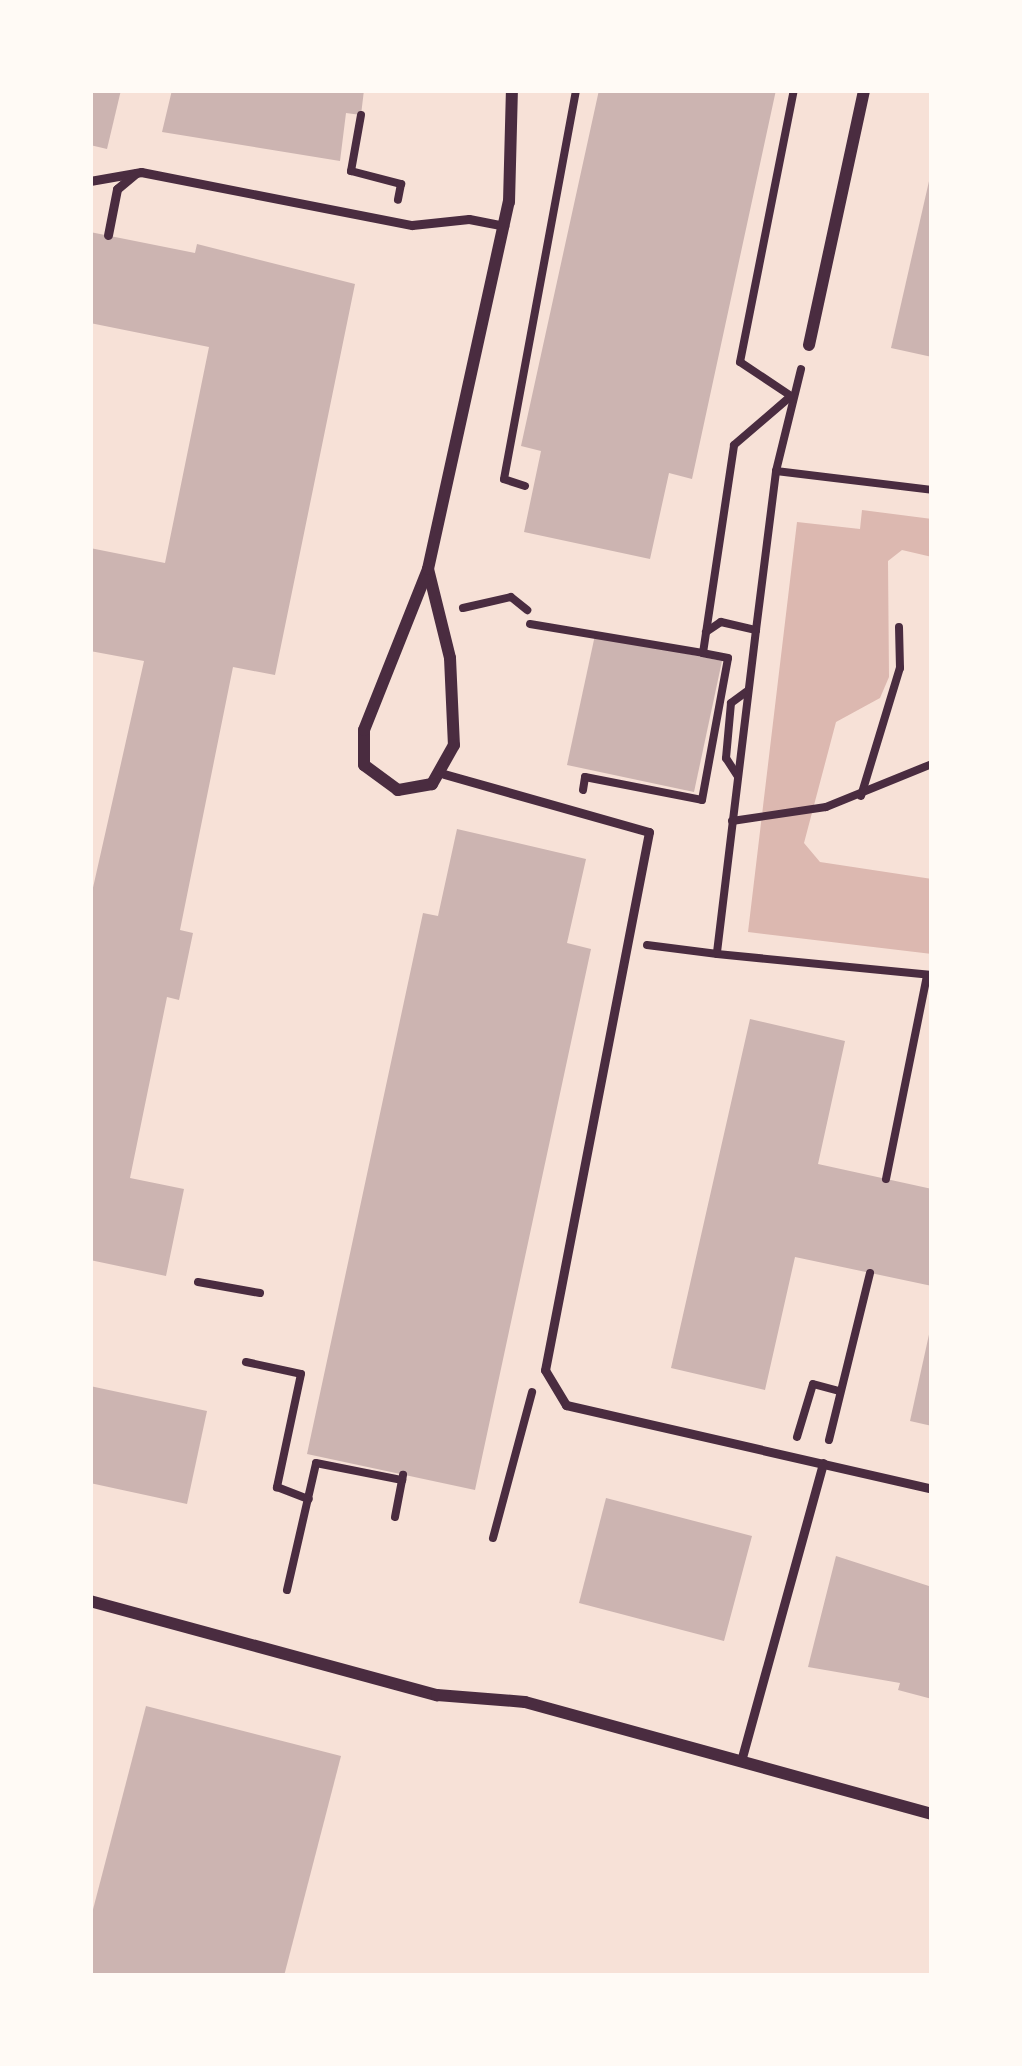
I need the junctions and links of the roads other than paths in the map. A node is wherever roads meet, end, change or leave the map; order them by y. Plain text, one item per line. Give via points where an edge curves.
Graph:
1 (512, 90) edge
2 (864, 90) edge
3 (141, 172) junction
4 (90, 181) edge
5 (505, 226) junction
6 (108, 235) dead end
7 (809, 345) road end
8 (428, 569) junction
9 (444, 774) junction
10 (824, 1463) junction
11 (932, 1489) edge
12 (90, 1601) edge
13 (741, 1761) junction
14 (932, 1814) edge

1 - 5 street
2 - 7 street
3 - 4 lane
3 - 5 lane via 412,226 470,219
3 - 6 lane via 122,180
5 - 8 street
8 - 9 street via 454,717
8 - 9 street via 362,749 372,778 384,786 415,790
9 - 10 lane via 649,832 545,1370 566,1405
10 - 11 lane
10 - 13 lane
12 - 13 street via 437,1695 525,1702
13 - 14 street

